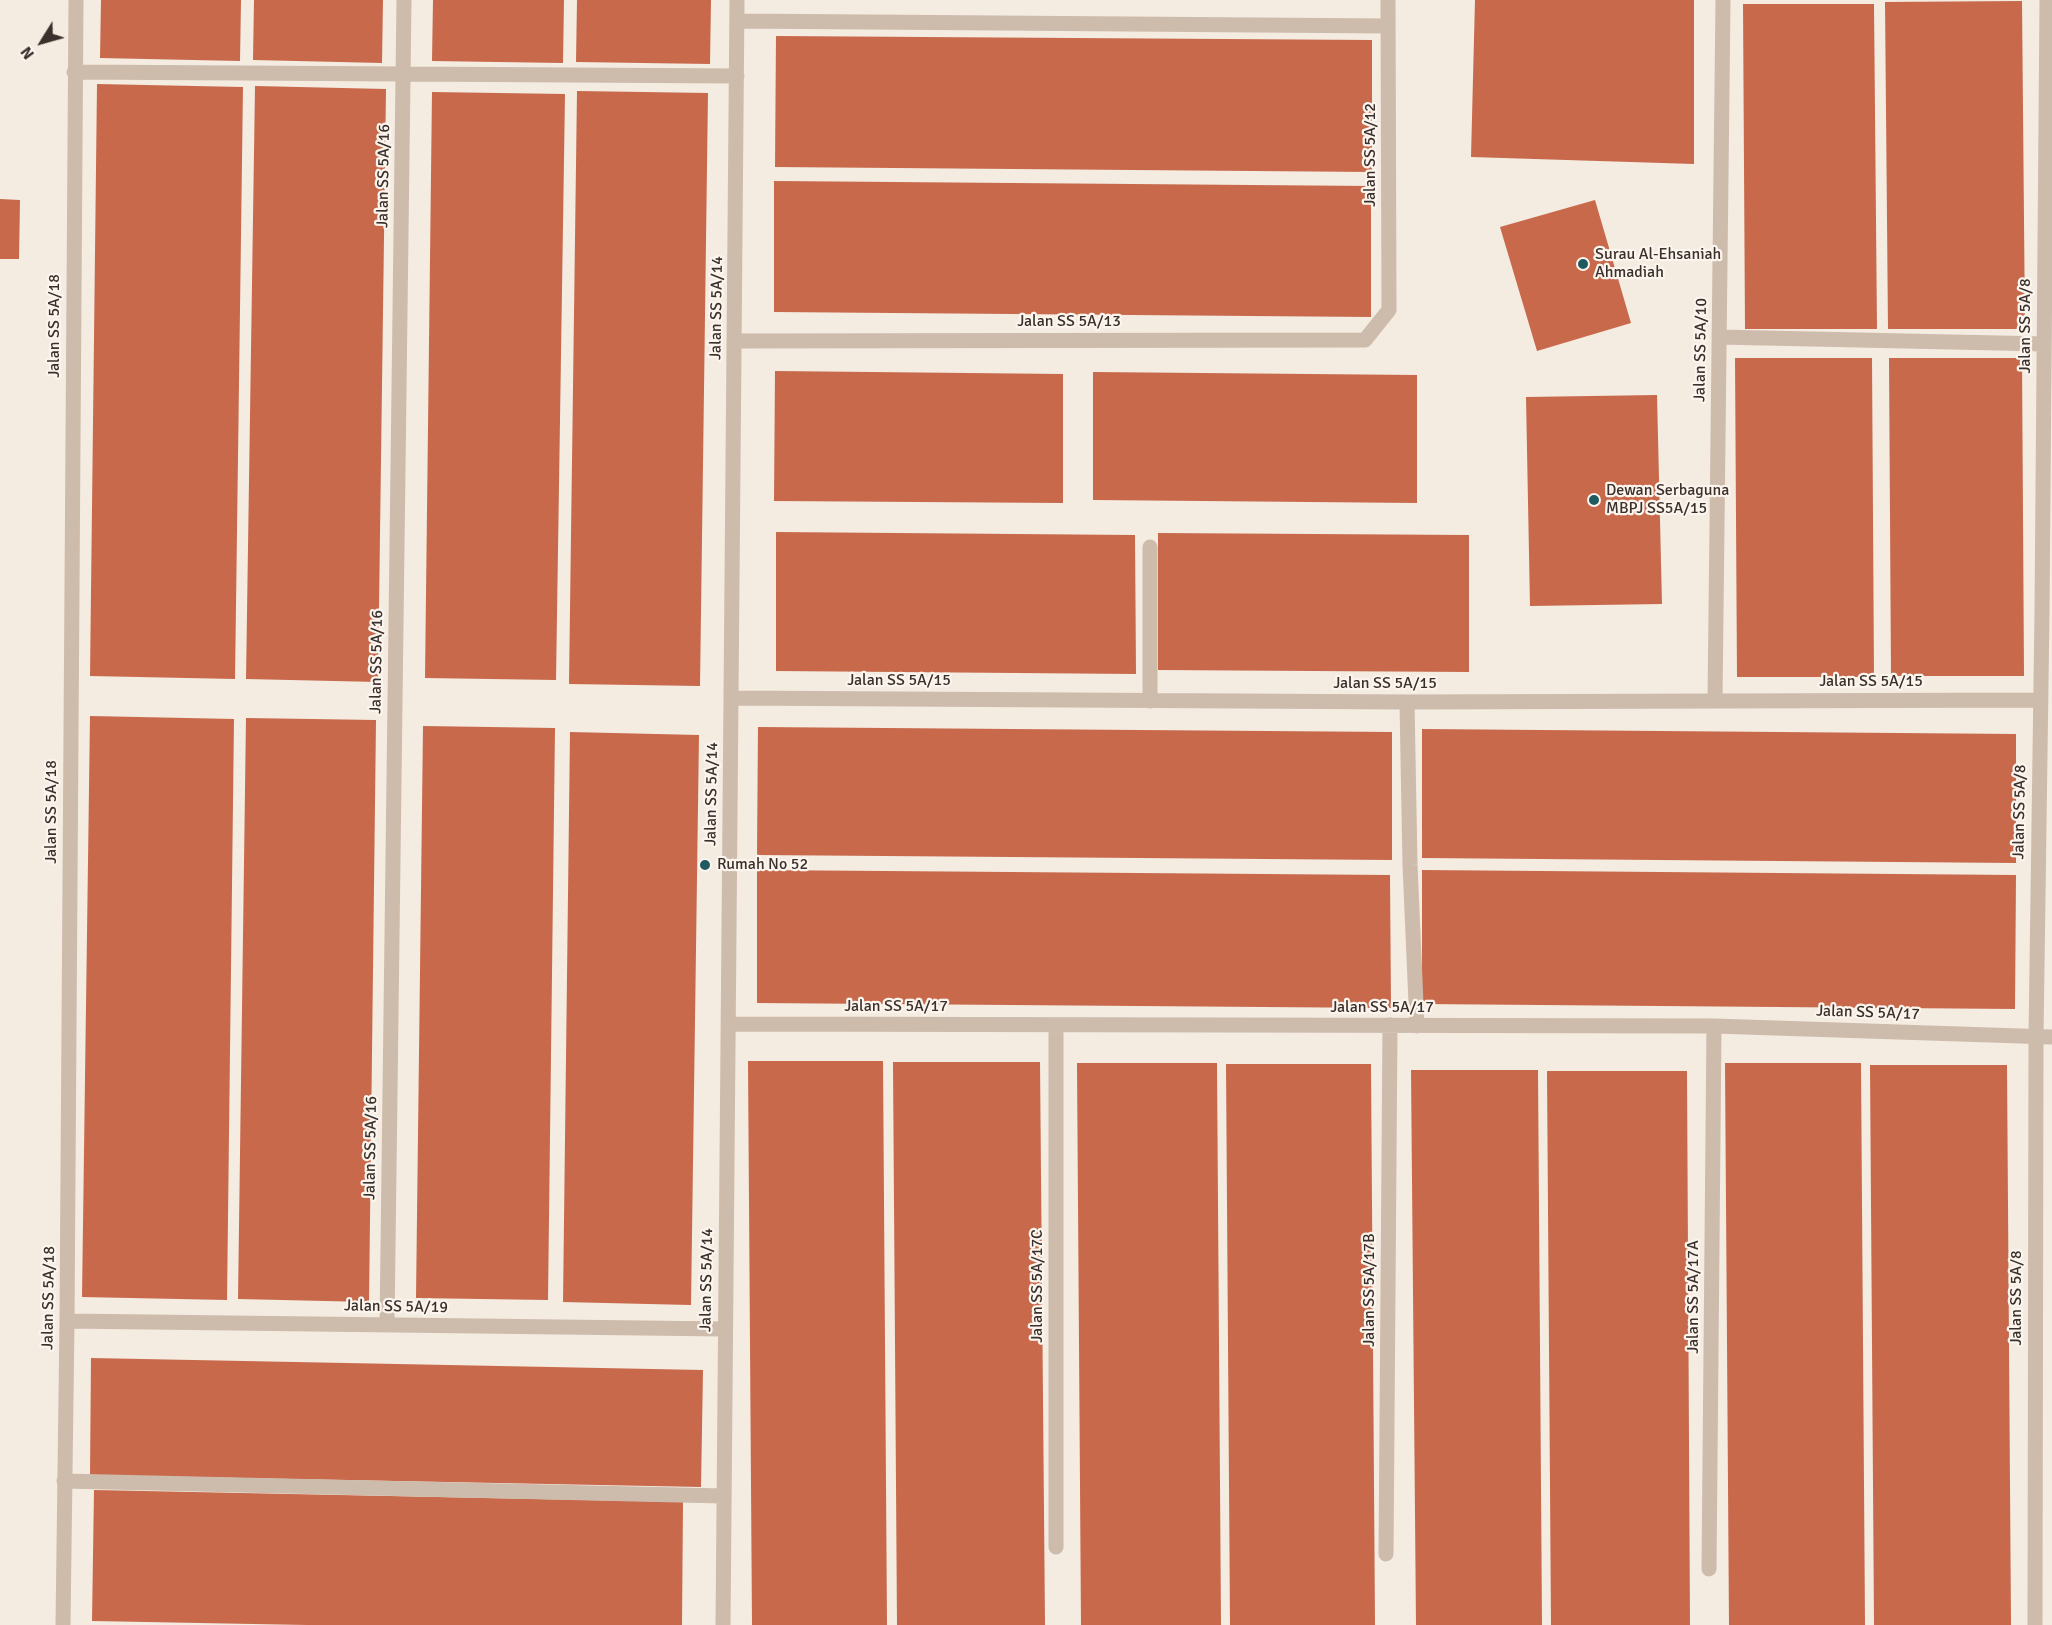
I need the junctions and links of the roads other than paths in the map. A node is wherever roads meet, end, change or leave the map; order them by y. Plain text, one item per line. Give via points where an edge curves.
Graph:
1 (76, 0) edge
2 (404, 0) edge
3 (737, 0) edge
4 (1388, 0) edge
5 (1724, 0) edge
6 (2046, 0) edge
7 (737, 21) junction
8 (1388, 26) junction
9 (74, 72) junction
10 (403, 73) junction
11 (737, 76) junction
12 (2049, 145) edge
13 (1389, 310) joint
14 (1719, 337) junction
15 (734, 341) junction
16 (2044, 344) junction
17 (1150, 547) dead end
18 (2047, 613) edge
19 (731, 698) junction
20 (1715, 700) junction
21 (2040, 700) junction
22 (1150, 701) junction
23 (1407, 702) junction
24 (728, 1024) junction
25 (1056, 1025) junction
26 (1390, 1025) junction
27 (1417, 1026) junction
28 (1714, 1026) junction
29 (2036, 1036) junction
30 (2052, 1037) edge
31 (67, 1322) junction
32 (387, 1325) junction
33 (724, 1329) junction
34 (64, 1481) junction
35 (723, 1496) junction
36 (1056, 1547) dead end
37 (1386, 1554) dead end
38 (1709, 1569) dead end
39 (63, 1625) edge
40 (723, 1625) edge
41 (2035, 1625) edge

1 - 9 street, Jalan SS 5A/18
2 - 10 street, Jalan SS 5A/16
3 - 7 street, Jalan SS 5A/14
4 - 8 street, Jalan SS 5A/12
5 - 14 street, Jalan SS 5A/10
6 - 12 street, Jalan SS 5A/8
7 - 8 street
7 - 11 street, Jalan SS 5A/14
8 - 13 street, Jalan SS 5A/12
9 - 10 street
9 - 31 street, Jalan SS 5A/18
10 - 11 street
10 - 32 street, Jalan SS 5A/16
11 - 15 street, Jalan SS 5A/14
12 - 16 street, Jalan SS 5A/8
13 - 15 street, Jalan SS 5A/13 via 1365,340
14 - 16 street
14 - 20 street, Jalan SS 5A/10
15 - 19 street, Jalan SS 5A/14
16 - 18 street, Jalan SS 5A/8
17 - 22 street
18 - 21 street, Jalan SS 5A/8
19 - 22 street, Jalan SS 5A/15
19 - 24 street, Jalan SS 5A/14
20 - 21 street, Jalan SS 5A/15
20 - 23 street, Jalan SS 5A/15
21 - 29 street, Jalan SS 5A/8
22 - 23 street, Jalan SS 5A/15
23 - 27 street
24 - 25 street, Jalan SS 5A/17
24 - 33 street, Jalan SS 5A/14
25 - 26 street, Jalan SS 5A/17
25 - 36 street, Jalan SS 5A/17C
26 - 27 street, Jalan SS 5A/17
26 - 37 street, Jalan SS 5A/17B
27 - 28 street, Jalan SS 5A/17
28 - 29 street, Jalan SS 5A/17
28 - 38 street, Jalan SS 5A/17A
29 - 30 street, Jalan SS 5A/17
29 - 41 street, Jalan SS 5A/8
31 - 32 street, Jalan SS 5A/19
31 - 34 street, Jalan SS 5A/18
32 - 33 street, Jalan SS 5A/19
33 - 35 street, Jalan SS 5A/14
34 - 35 street
34 - 39 street, Jalan SS 5A/18
35 - 40 street, Jalan SS 5A/14

